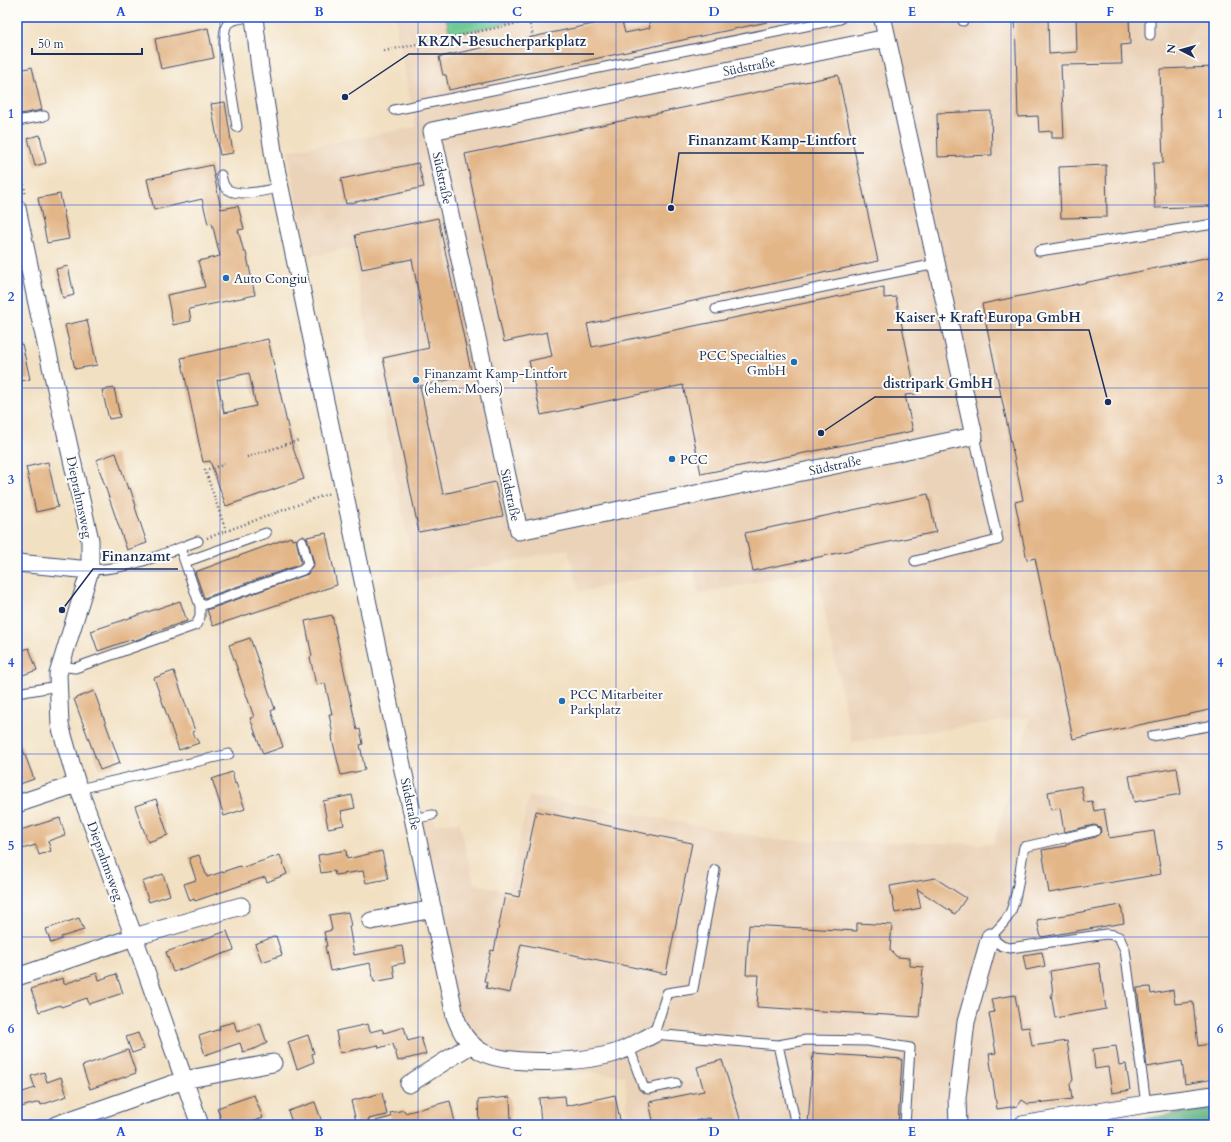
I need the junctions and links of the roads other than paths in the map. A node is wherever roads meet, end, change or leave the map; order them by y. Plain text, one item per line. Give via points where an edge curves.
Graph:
1 (250, 17) edge
2 (254, 17) edge
3 (840, 17) edge
4 (1150, 17) edge
5 (883, 20) dead end
6 (1150, 35) dead end
7 (887, 38) junction
8 (394, 110) dead end
9 (44, 116) dead end
10 (17, 120) edge
11 (237, 127) dead end
12 (221, 176) dead end
13 (281, 187) junction
14 (17, 208) edge
15 (1214, 224) edge
16 (1039, 251) dead end
17 (936, 264) junction
18 (716, 309) dead end
19 (974, 436) junction
20 (266, 533) dead end
21 (198, 541) road end
22 (302, 541) dead end
23 (180, 548) junction
24 (915, 561) dead end
25 (185, 562) junction
26 (17, 563) edge
27 (90, 570) junction
28 (200, 606) junction
29 (60, 666) junction
30 (58, 686) junction
31 (17, 693) edge
32 (1214, 725) edge
33 (1152, 736) dead end
34 (229, 754) dead end
35 (78, 787) junction
36 (17, 804) edge
37 (432, 815) dead end
38 (414, 820) junction
39 (1095, 831) dead end
40 (715, 870) dead end
41 (241, 906) dead end
42 (433, 909) junction
43 (371, 921) dead end
44 (134, 937) junction
45 (990, 937) junction
46 (17, 977) edge
47 (654, 1034) junction
48 (472, 1044) junction
49 (778, 1045) junction
50 (629, 1047) junction
51 (273, 1063) dead end
52 (184, 1080) junction
53 (676, 1083) dead end
54 (409, 1084) dead end
55 (1214, 1095) edge
56 (1146, 1104) junction
57 (56, 1125) edge
58 (200, 1125) edge
59 (796, 1125) edge
60 (905, 1125) edge
61 (958, 1125) edge
62 (1022, 1125) edge

1 - 11 lane via 231,20 224,32
2 - 13 street, Südstraße via 260,68
3 - 8 lane
4 - 6 lane
5 - 7 street
7 - 17 street
7 - 19 street, Südstraße via 432,131 519,531
9 - 10 lane
12 - 13 lane via 224,186 233,192 261,192
13 - 38 street, Südstraße
14 - 27 street, Dieprahmsweg via 88,526
15 - 16 lane
17 - 18 lane
17 - 19 street
19 - 24 lane via 998,540
20 - 25 lane
21 - 23 lane
22 - 28 lane via 308,563 303,570
23 - 25 lane
23 - 27 lane via 138,564 110,570
25 - 28 lane
26 - 27 street
27 - 29 street, Dieprahmsweg
28 - 29 lane via 200,617 196,625 75,668
29 - 30 street, Dieprahmsweg
30 - 31 lane
30 - 35 street, Dieprahmsweg via 60,725
32 - 33 lane
34 - 35 lane
35 - 36 street
35 - 44 street, Dieprahmsweg
37 - 38 lane
38 - 42 street, Südstraße
39 - 45 lane via 1024,847 1014,902 1004,923
40 - 47 lane via 693,989 667,993
41 - 44 street
42 - 43 street
42 - 48 street, Südstraße via 455,1016 462,1033
44 - 46 street
44 - 52 street, Dieprahmsweg
45 - 56 lane via 1002,946 1010,948 1106,934 1119,937 1125,950
45 - 61 street via 966,1022 957,1098
47 - 49 lane
47 - 50 street, Südstraße
48 - 50 street, Südstraße via 482,1052 515,1061 582,1060 617,1053
48 - 54 street
49 - 59 lane
49 - 60 lane via 806,1040 837,1040 868,1041 910,1048
50 - 53 lane via 643,1086 648,1089
51 - 52 street
52 - 57 street
52 - 58 street, Dieprahmsweg
55 - 56 street
56 - 62 street

